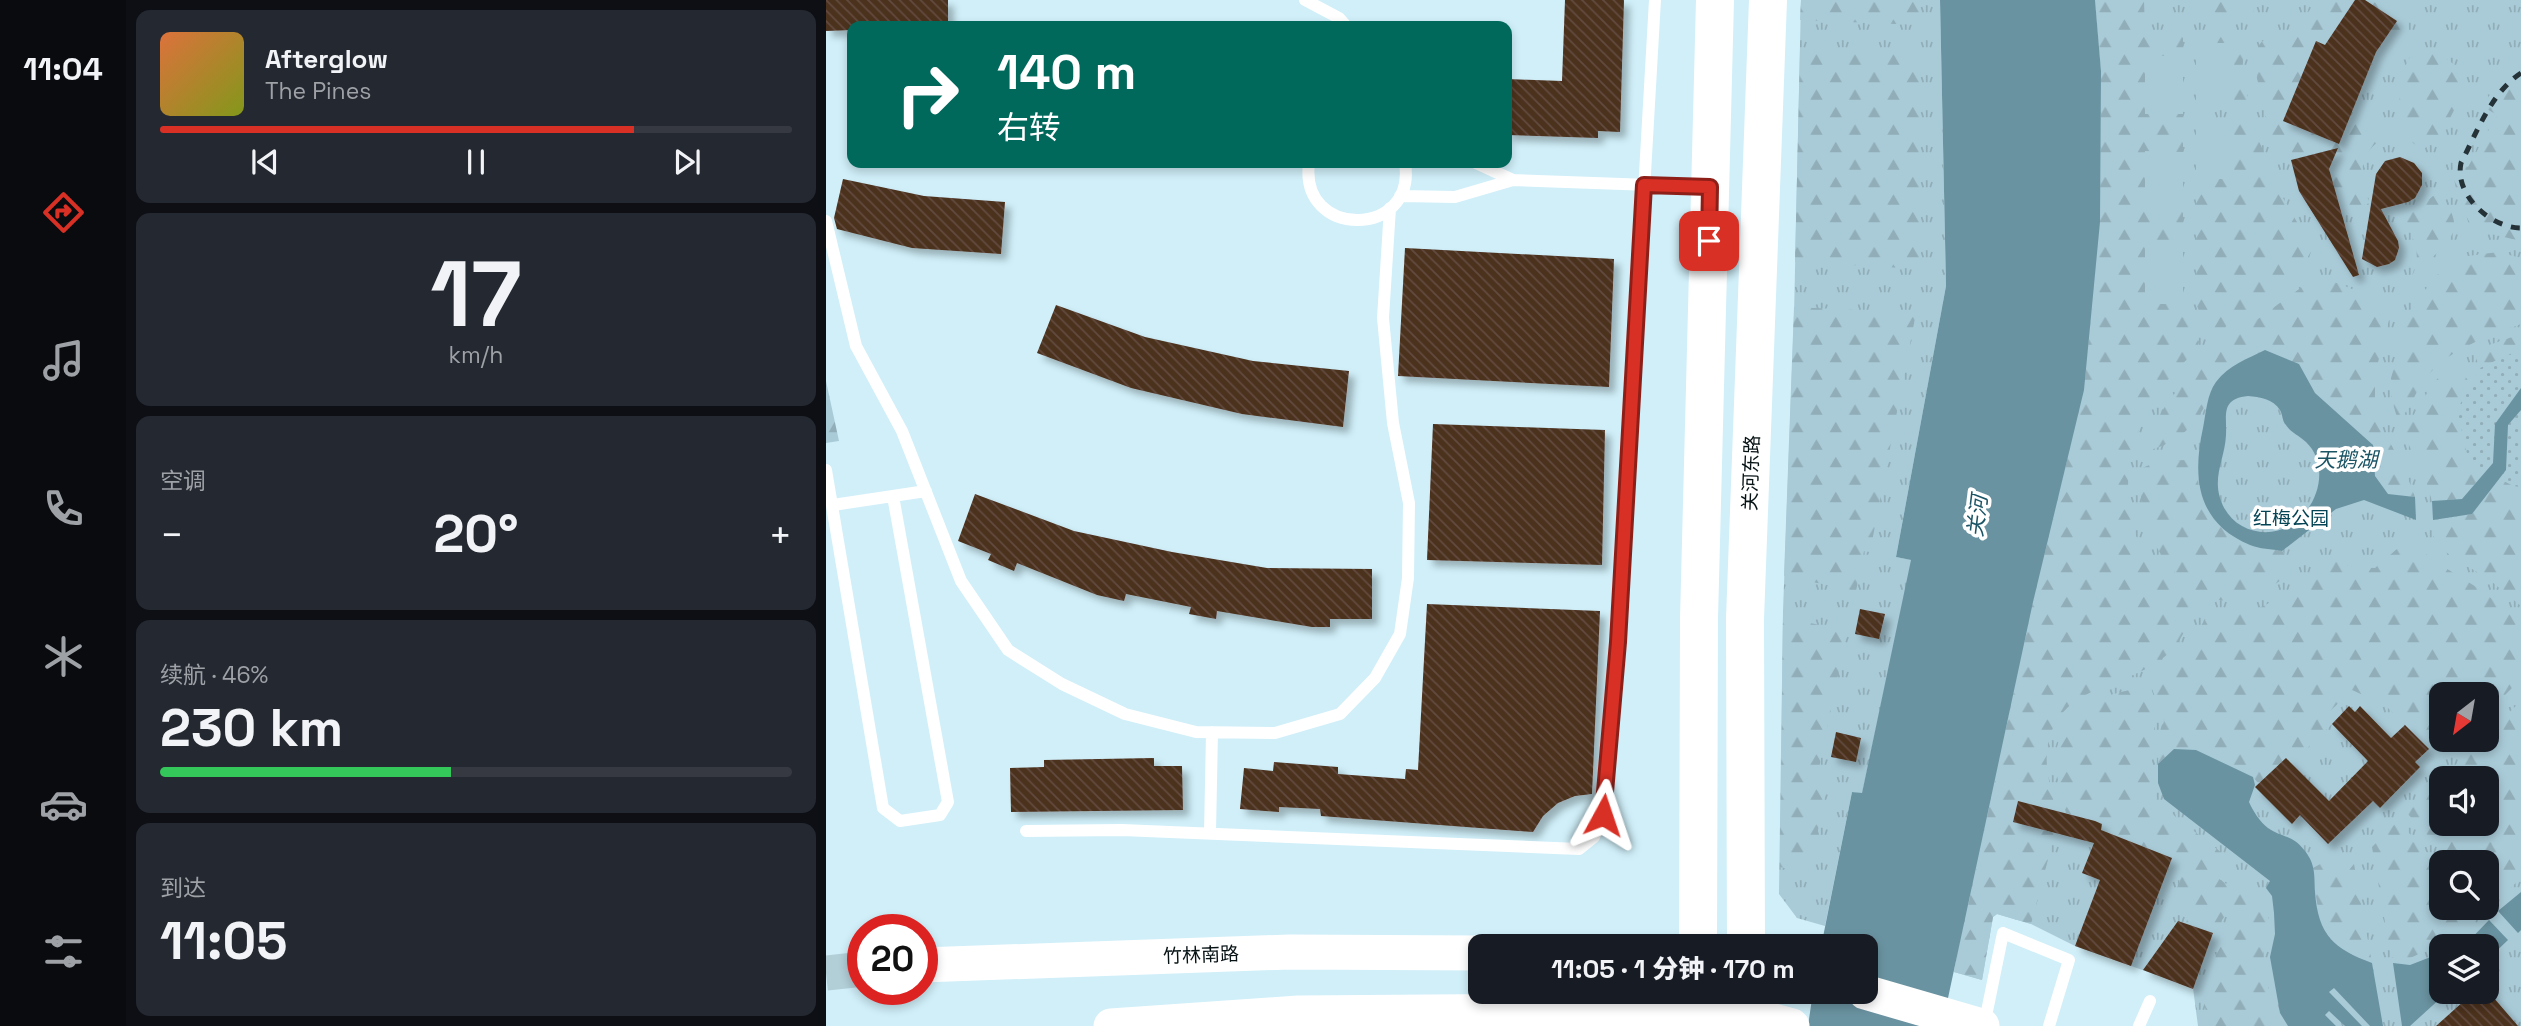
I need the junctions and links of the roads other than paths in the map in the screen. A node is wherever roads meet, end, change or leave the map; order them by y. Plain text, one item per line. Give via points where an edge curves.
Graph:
1 (1655, 0) edge
2 (1715, 0) edge
3 (1768, 0) edge
4 (1310, 1) edge
5 (1342, 21) edge
6 (1309, 168) edge
7 (1405, 168) edge
8 (1487, 168) edge
9 (1513, 180) junction
10 (1644, 185) junction
11 (1710, 187) junction
12 (1400, 196) junction
13 (1390, 208) junction
14 (826, 221) edge
15 (826, 470) edge
16 (926, 491) junction
17 (893, 496) junction
18 (833, 505) junction
19 (1212, 732) junction
20 (1026, 831) dead end
21 (1210, 833) junction
22 (1698, 934) edge
23 (1745, 934) edge
24 (1468, 953) edge
25 (938, 964) edge
26 (1878, 996) edge
27 (2150, 1001) dead end
28 (1698, 1009) edge
29 (1744, 1011) edge
30 (1111, 1026) edge
31 (1792, 1026) edge
32 (1981, 1026) edge
33 (2049, 1026) edge
34 (2139, 1026) edge

1 - 10 lane
2 - 11 main road
3 - 23 main road, 关河东路 via 1745,619
4 - 5 lane
6 - 13 lane via 1311,190 1332,214 1362,221
7 - 12 lane
8 - 9 lane
9 - 10 lane
9 - 12 lane via 1455,197
10 - 11 lane
10 - 21 lane via 1618,642 1603,815 1594,837 1579,849
11 - 22 main road via 1699,619
12 - 13 lane
13 - 19 lane via 1383,318 1393,424 1409,503 1408,578 1400,634 1375,678 1340,714 1275,733
14 - 16 lane via 856,346 902,431
15 - 18 lane
16 - 17 lane
16 - 19 lane via 961,581 1008,650 1062,684 1125,714
17 - 18 lane
17 - 18 lane via 948,802 940,815 900,821 883,808
19 - 21 lane
20 - 21 lane
24 - 25 main road, 竹林南路 via 1289,952
26 - 32 main road
27 - 34 lane
28 - 29 main road
28 - 30 main road via 1298,1013
29 - 31 main road
32 - 33 lane via 2003,933 2069,960

